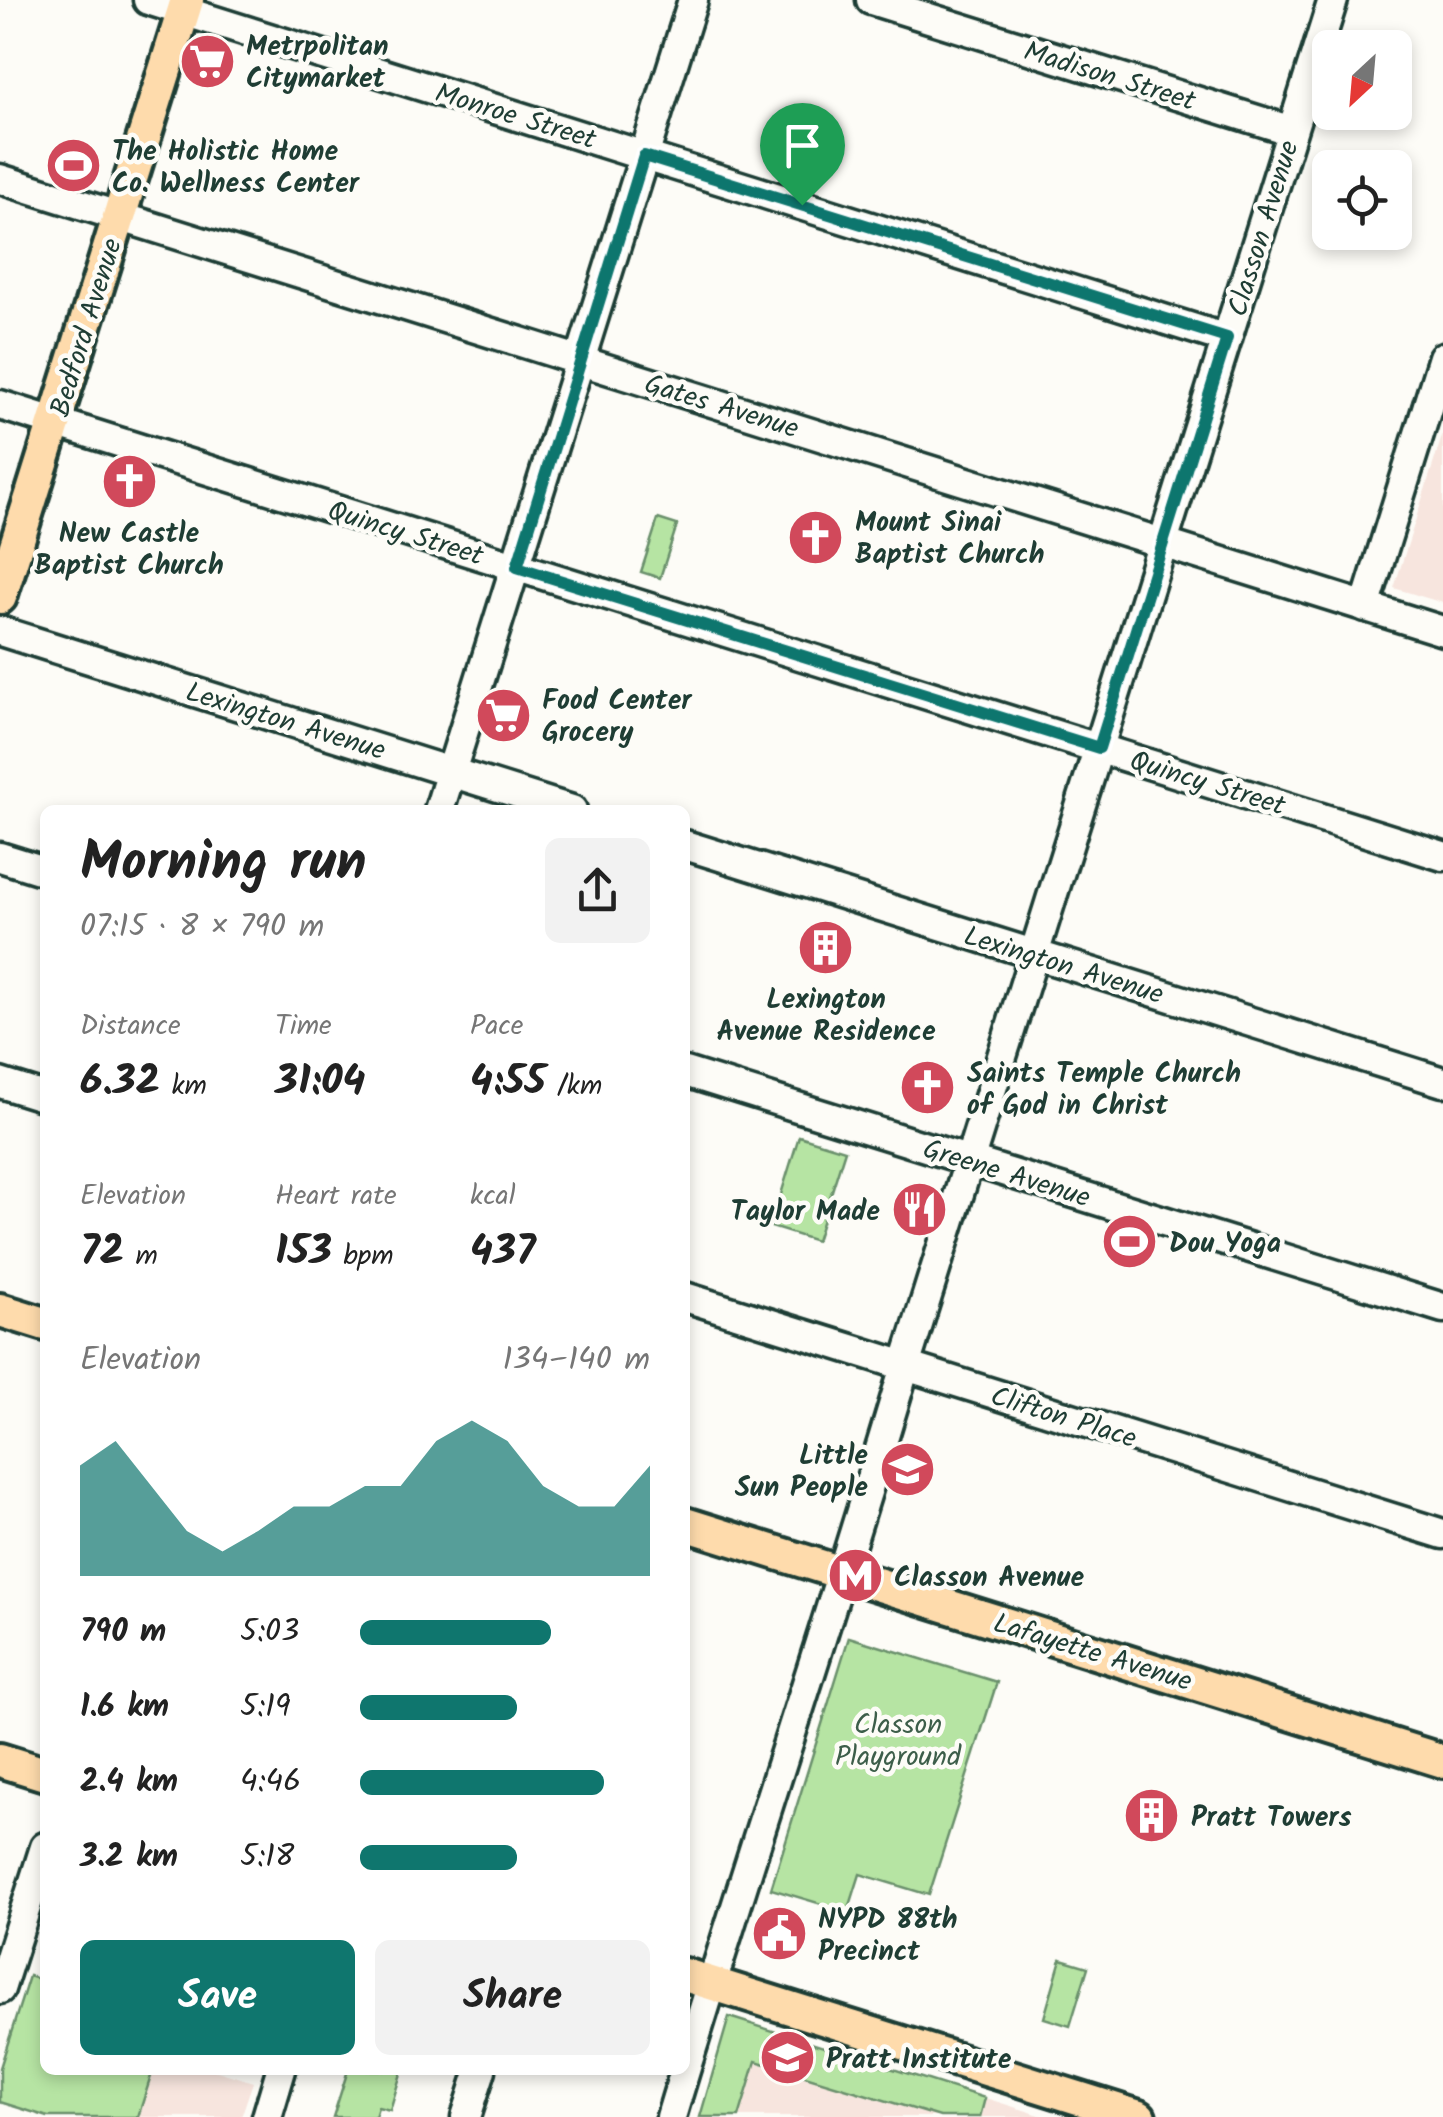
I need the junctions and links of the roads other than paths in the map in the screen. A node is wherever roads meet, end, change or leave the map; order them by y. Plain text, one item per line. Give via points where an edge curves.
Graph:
1 (148, 0) edge
2 (693, 0) edge
3 (871, 0) edge
4 (1333, 0) edge
5 (185, 6) edge
6 (1292, 132) junction
7 (644, 156) junction
8 (0, 179) edge
9 (120, 216) junction
10 (1227, 338) junction
11 (1443, 356) edge
12 (580, 360) junction
13 (0, 405) edge
14 (55, 422) junction
15 (1163, 543) junction
16 (517, 567) junction
17 (0, 597) edge
18 (1364, 607) junction
19 (0, 631) edge
20 (1443, 632) edge
21 (1099, 748) junction
22 (452, 772) junction
23 (441, 805) edge
24 (556, 805) edge
25 (690, 848) edge
26 (1443, 856) edge
27 (0, 857) edge
28 (40, 869) edge
29 (1034, 955) junction
30 (690, 1074) edge
31 (1443, 1082) edge
32 (0, 1083) edge
33 (40, 1095) edge
34 (970, 1160) junction
35 (690, 1300) edge
36 (1443, 1308) edge
37 (0, 1310) edge
38 (40, 1322) edge
39 (905, 1366) junction
40 (690, 1526) edge
41 (1443, 1534) edge
42 (843, 1572) junction
43 (0, 1760) edge
44 (1443, 1760) edge
45 (40, 1772) edge
46 (40, 1862) edge
47 (698, 1979) edge
48 (0, 1989) edge
49 (690, 2020) edge
50 (280, 2075) edge
51 (479, 2075) edge
52 (679, 2075) edge
53 (267, 2117) edge
54 (466, 2117) edge
55 (671, 2117) edge
56 (1139, 2117) edge

1 - 5 street, Monroe Street
2 - 7 street
3 - 6 street, Madison Street
4 - 6 street, Classon Avenue
5 - 7 street, Monroe Street
5 - 9 main road, Bedford Avenue
6 - 10 street, Classon Avenue
7 - 10 street, Monroe Street
7 - 12 street
8 - 9 street, Gates Avenue
9 - 12 street, Gates Avenue
9 - 14 main road, Bedford Avenue
10 - 15 street, Classon Avenue
11 - 18 street
12 - 15 street, Gates Avenue
12 - 16 street
13 - 14 street, Quincy Street
14 - 16 street, Quincy Street
14 - 17 main road, Bedford Avenue
15 - 18 street, Gates Avenue
15 - 21 street, Classon Avenue
16 - 21 street, Quincy Street
16 - 22 street
18 - 20 street, Gates Avenue
19 - 22 street, Lexington Avenue
21 - 26 street, Quincy Street
21 - 29 street, Classon Avenue
22 - 23 street
22 - 24 street, Lexington Avenue
25 - 29 street, Lexington Avenue
27 - 28 street
29 - 31 street, Lexington Avenue
29 - 34 street, Classon Avenue
30 - 34 street, Greene Avenue
32 - 33 street
34 - 36 street, Greene Avenue
34 - 39 street, Classon Avenue
35 - 39 street, Clifton Place
37 - 38 main road
39 - 41 street, Clifton Place
39 - 42 street, Classon Avenue
40 - 42 main road, Lafayette Avenue
42 - 44 main road, Lafayette Avenue
42 - 47 street, Classon Avenue
43 - 45 main road
46 - 48 street
47 - 49 street, Classon Avenue
47 - 56 main road
50 - 53 street
51 - 54 street
52 - 55 street, Classon Avenue

